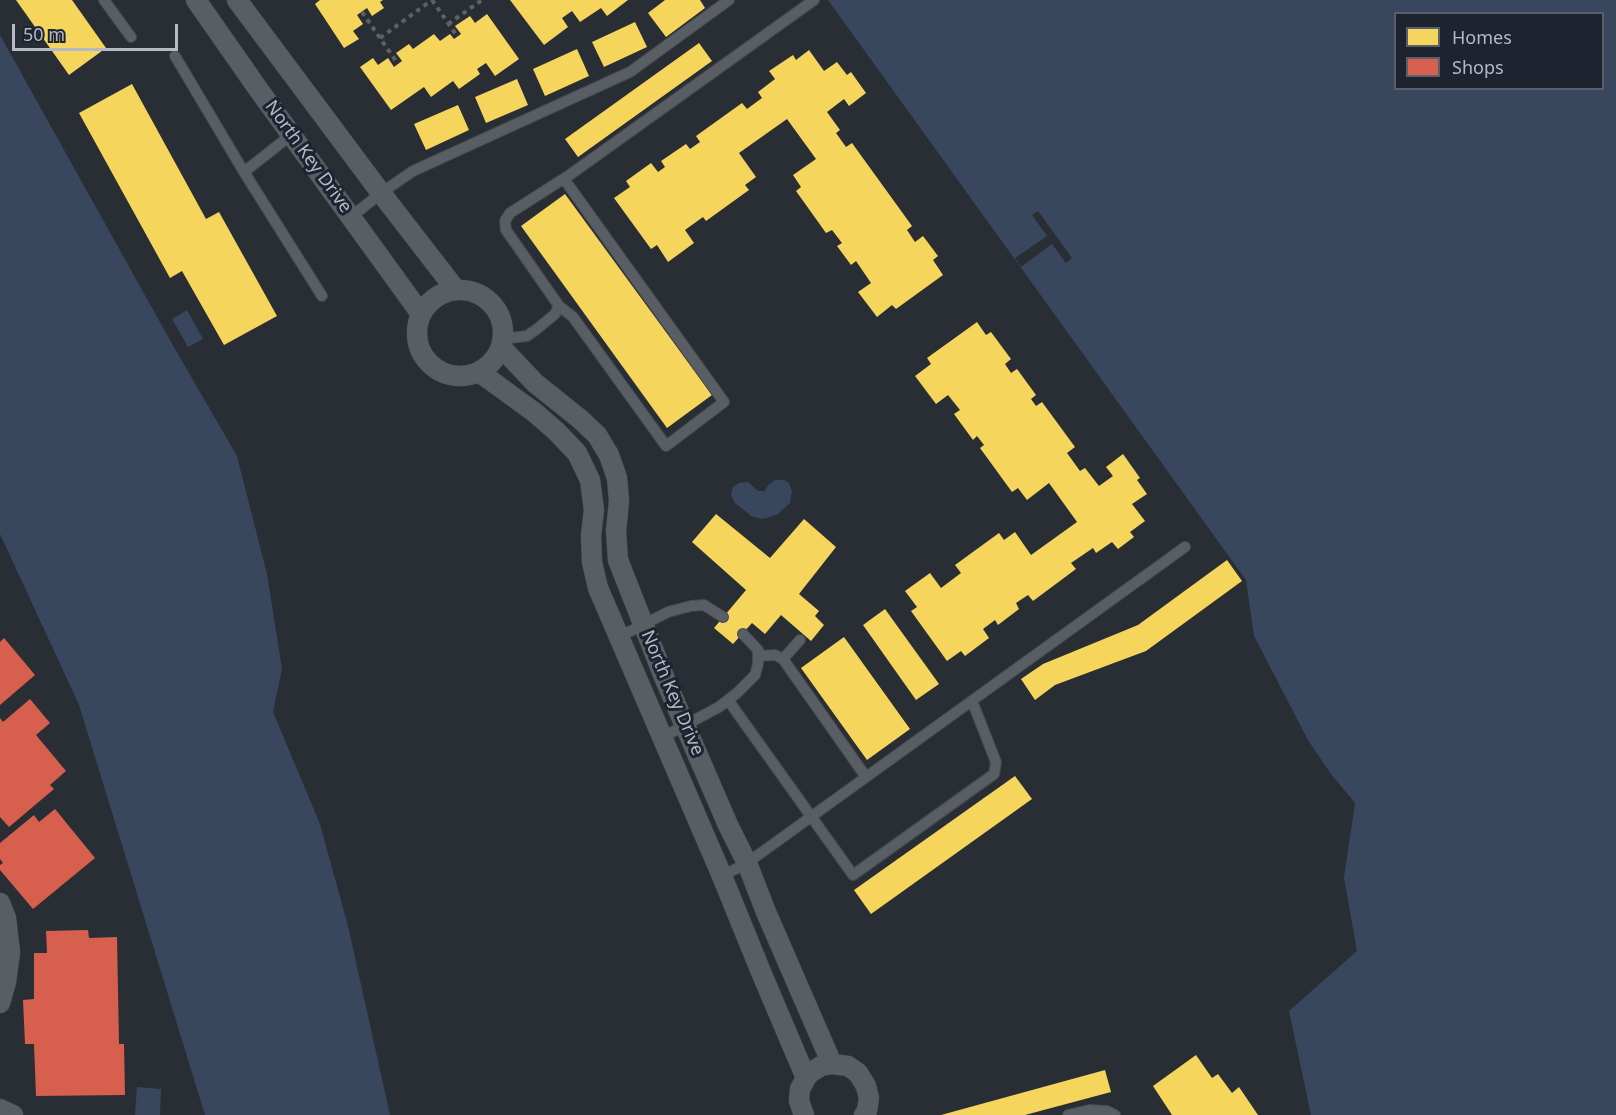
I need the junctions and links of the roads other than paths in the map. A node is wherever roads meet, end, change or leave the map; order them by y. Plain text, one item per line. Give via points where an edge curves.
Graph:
1 (104, 0) edge
2 (237, 0) edge
3 (729, 0) edge
4 (814, 0) edge
5 (203, 3) edge
6 (130, 37) dead end
7 (175, 56) dead end
8 (291, 135) junction
9 (244, 172) junction
10 (564, 178) junction
11 (381, 193) junction
12 (351, 217) junction
13 (456, 290) junction
14 (322, 296) dead end
15 (559, 306) junction
16 (421, 314) junction
17 (501, 343) junction
18 (479, 372) junction
19 (1185, 547) dead end
20 (723, 617) dead end
21 (643, 625) junction
22 (743, 634) dead end
23 (619, 637) junction
24 (800, 640) dead end
25 (758, 656) junction
26 (783, 659) junction
27 (728, 700) junction
28 (972, 701) junction
29 (685, 725) junction
30 (663, 737) junction
31 (866, 777) junction
32 (811, 816) junction
33 (747, 863) junction
34 (722, 876) junction
35 (0, 903) edge
36 (0, 1003) edge
37 (832, 1064) junction
38 (806, 1078) junction
39 (0, 1109) edge
40 (13, 1115) edge
41 (804, 1115) edge
42 (864, 1115) edge
43 (1068, 1115) edge
44 (1115, 1115) edge

1 - 6 lane
2 - 11 street, North Key Drive
3 - 11 lane via 630,72 413,171
4 - 10 lane
5 - 8 street, North Key Drive
7 - 9 lane
8 - 9 lane
8 - 12 street, North Key Drive
9 - 14 lane
10 - 15 lane via 510,213 505,221 506,230
10 - 15 lane via 724,402 666,446 573,317
11 - 12 lane
11 - 13 street, North Key Drive
12 - 16 street, North Key Drive
13 - 16 street via 441,294
13 - 17 street via 483,296 492,304 503,327
15 - 17 lane via 555,315 532,333
16 - 18 street via 417,341 431,365 454,376
17 - 18 street via 491,364
17 - 21 street, North Key Drive via 535,383 597,435 609,455 619,501 618,560
18 - 23 street, North Key Drive via 541,418 577,453 590,480 594,510 592,562 598,588
19 - 28 lane
20 - 21 lane via 705,605 690,606
21 - 23 lane
21 - 29 street, North Key Drive
22 - 25 lane via 758,650
23 - 30 street, North Key Drive
24 - 26 lane
25 - 26 lane via 775,655
25 - 27 lane via 755,675
26 - 31 lane
27 - 29 lane
27 - 32 lane
28 - 31 lane
28 - 32 lane via 996,762 994,774 853,875
29 - 30 lane
29 - 33 street, North Key Drive
30 - 34 street, North Key Drive
31 - 32 lane
32 - 33 lane
33 - 34 lane
33 - 37 street, North Key Drive
34 - 38 street, North Key Drive
35 - 36 street via 10,952
37 - 38 street via 821,1066
37 - 42 street via 848,1066 858,1073 869,1098
38 - 41 street via 799,1101
39 - 40 street
43 - 44 lane via 1089,1110

